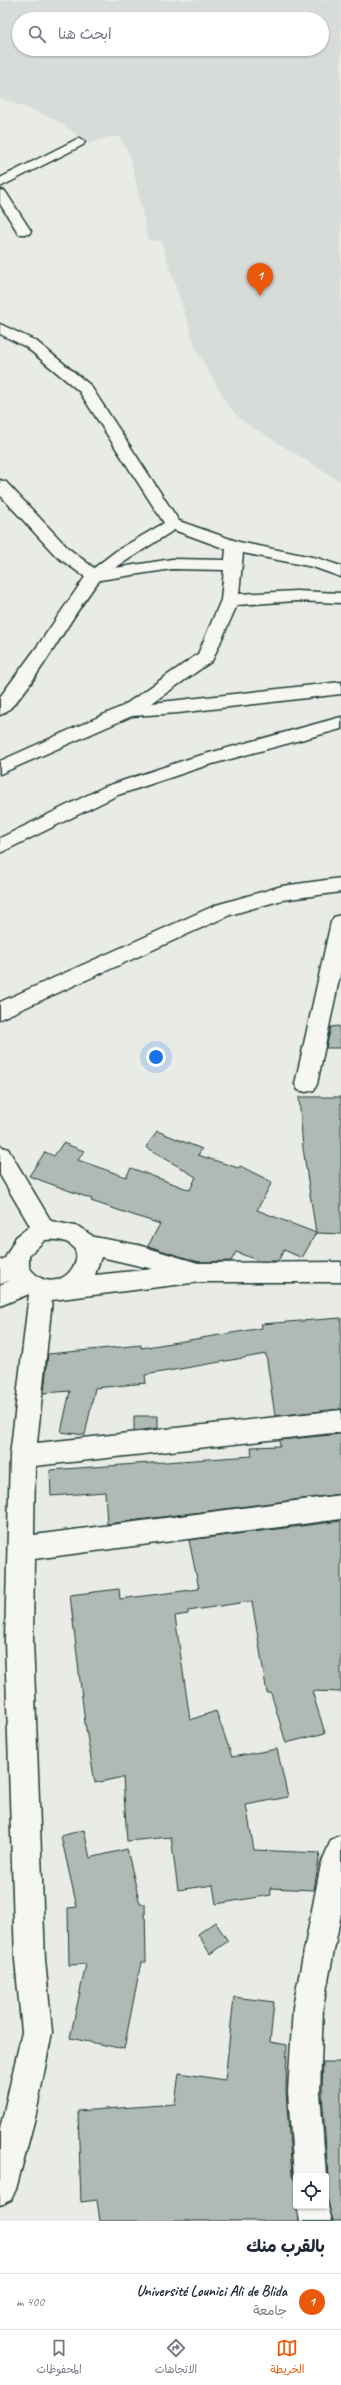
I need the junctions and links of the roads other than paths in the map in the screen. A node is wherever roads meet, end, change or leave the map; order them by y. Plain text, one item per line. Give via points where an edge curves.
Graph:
1 (79, 142) dead end
2 (0, 184) edge
3 (0, 194) edge
4 (24, 231) dead end
5 (0, 328) edge
6 (0, 485) edge
7 (173, 524) junction
8 (235, 546) junction
9 (233, 565) junction
10 (341, 572) edge
11 (95, 576) junction
12 (341, 598) edge
13 (230, 600) junction
14 (341, 688) edge
15 (0, 709) edge
16 (129, 710) junction
17 (341, 723) edge
18 (0, 768) edge
19 (0, 846) edge
20 (341, 885) edge
21 (341, 922) edge
22 (0, 1010) edge
23 (306, 1084) dead end
24 (0, 1156) edge
25 (44, 1230) junction
26 (87, 1245) junction
27 (8, 1269) edge
28 (200, 1272) junction
29 (341, 1272) edge
30 (35, 1286) junction
31 (69, 1287) junction
32 (0, 1296) edge
33 (341, 1421) edge
34 (23, 1456) junction
35 (341, 1507) edge
36 (21, 1549) junction
37 (341, 1850) edge
38 (310, 2173) edge
39 (0, 2188) edge
40 (314, 2209) edge
41 (316, 2221) edge

1 - 2 street
3 - 4 street
5 - 7 street via 31,344 85,388
6 - 11 street via 62,552
7 - 8 street
7 - 11 street via 137,545
8 - 9 street
8 - 10 street via 317,563
9 - 11 street via 172,564
9 - 13 street
11 - 15 street via 81,592 28,674
12 - 13 street via 296,596
13 - 16 street via 206,657
14 - 16 street via 178,707
16 - 18 street
17 - 19 street via 198,762 111,791
20 - 22 street via 282,893 224,910
21 - 23 street
24 - 25 street
25 - 26 street via 61,1230 76,1235
25 - 27 street via 32,1235 23,1243
26 - 28 street
26 - 31 street via 91,1257 89,1268 81,1279
27 - 30 street via 20,1274
28 - 29 street
28 - 31 street
30 - 31 street via 56,1290
30 - 32 street
30 - 34 street
33 - 34 street
34 - 36 street
35 - 36 street
36 - 39 street via 20,1656 30,1960 37,2032 20,2114
37 - 38 street via 336,1864 308,2007 304,2092
40 - 41 street

